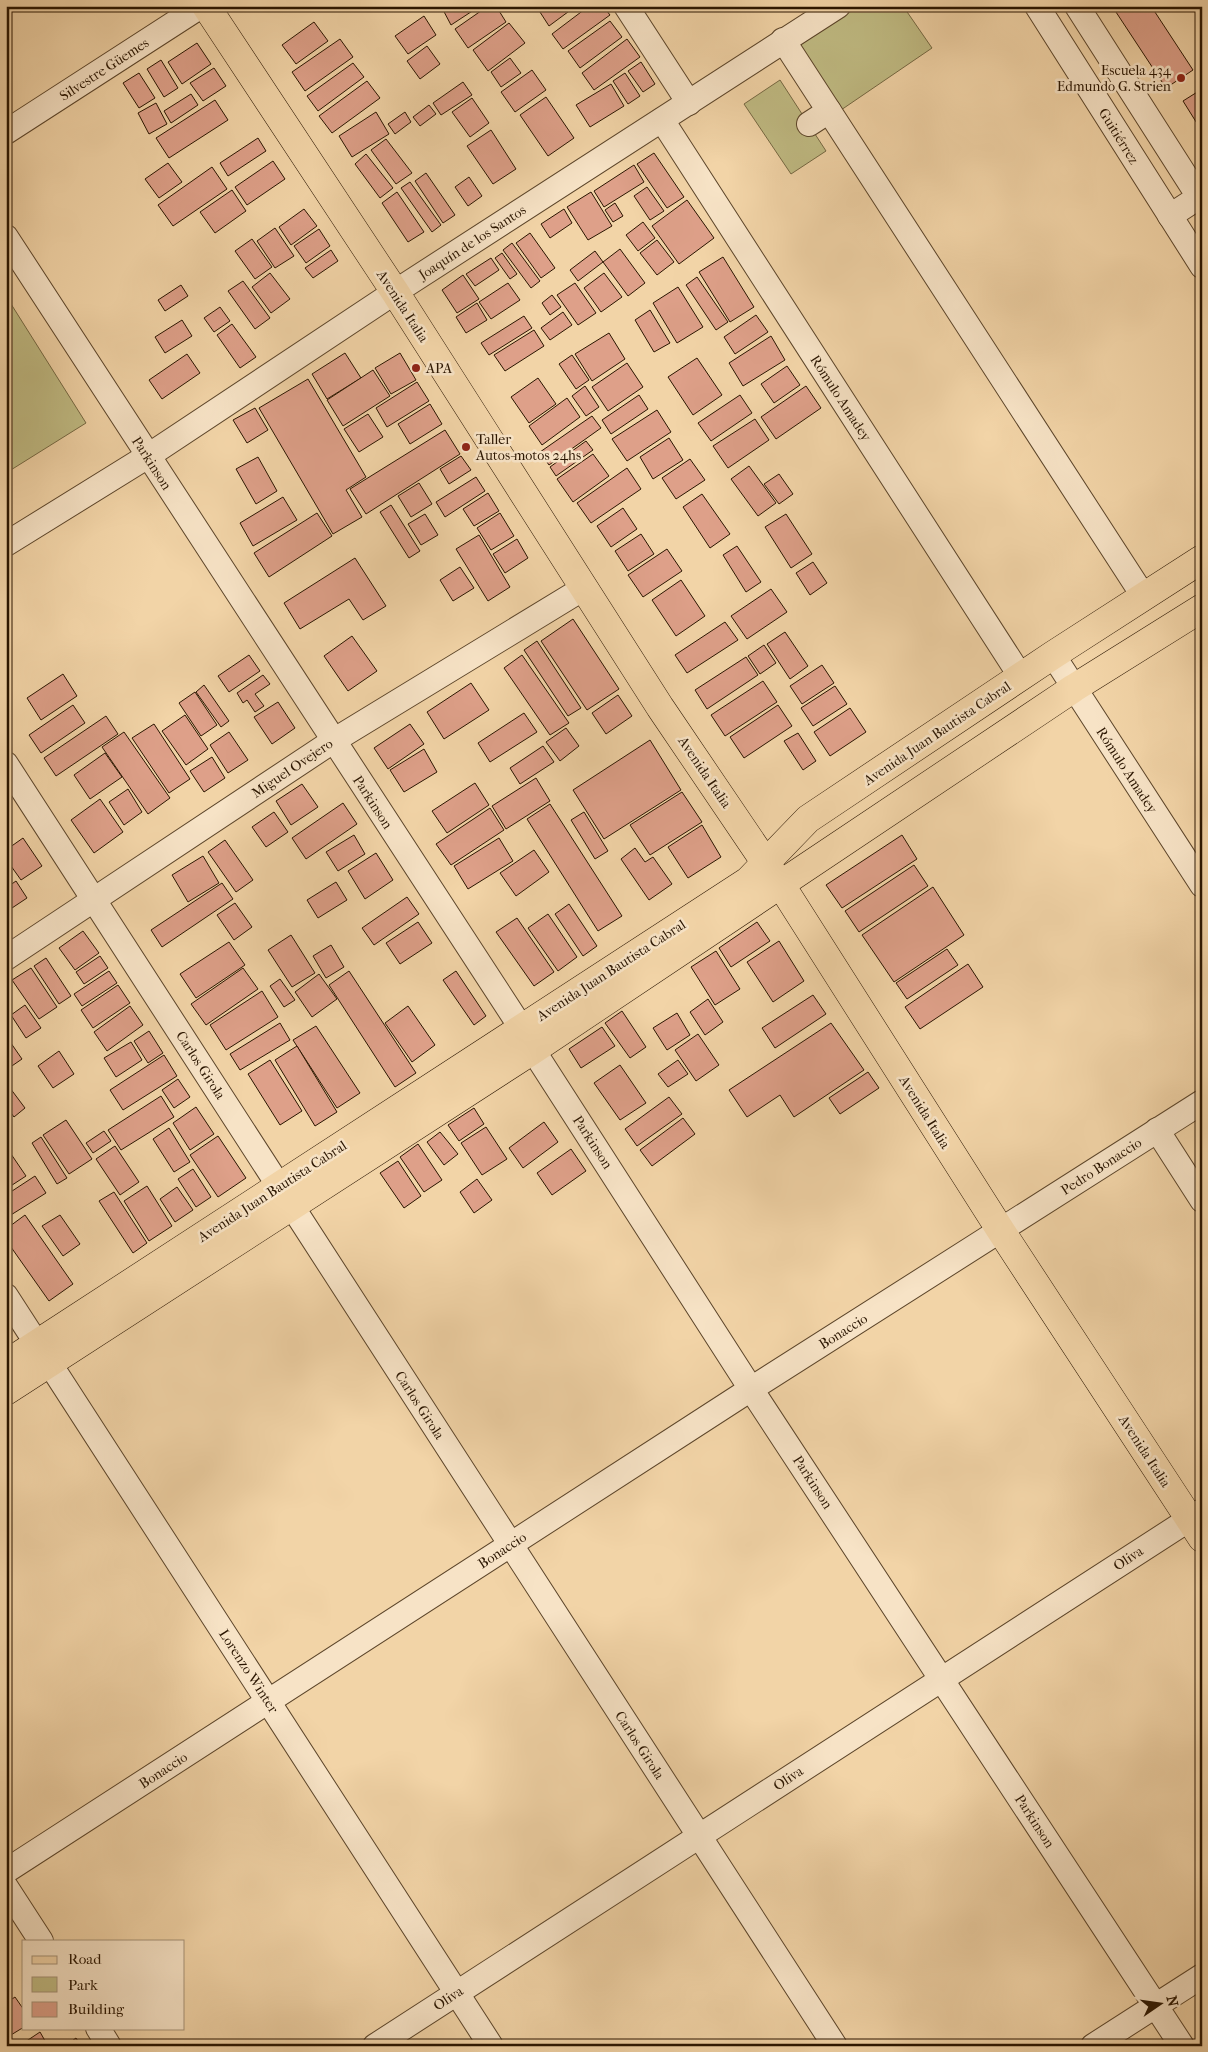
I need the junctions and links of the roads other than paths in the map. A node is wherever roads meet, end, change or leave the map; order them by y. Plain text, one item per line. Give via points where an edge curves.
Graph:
1 (201, 6) edge
2 (206, 6) edge
3 (626, 6) edge
4 (838, 6) edge
5 (1037, 6) edge
6 (1076, 6) edge
7 (783, 40) junction
8 (690, 103) junction
9 (829, 111) junction
10 (662, 120) junction
11 (809, 124) dead end
12 (6, 132) edge
13 (1170, 216) junction
14 (6, 237) edge
15 (1202, 266) edge
16 (395, 292) junction
17 (148, 456) junction
18 (6, 544) edge
19 (1202, 559) edge
20 (584, 588) junction
21 (1144, 596) junction
22 (1202, 608) edge
23 (1053, 655) junction
24 (1021, 676) junction
25 (1074, 688) junction
26 (333, 741) junction
27 (6, 764) edge
28 (765, 862) junction
29 (1202, 884) edge
30 (781, 885) junction
31 (94, 900) junction
32 (6, 958) edge
33 (528, 1039) junction
34 (1202, 1102) edge
35 (1157, 1130) junction
36 (286, 1196) junction
37 (1202, 1200) edge
38 (1000, 1231) junction
39 (6, 1296) edge
40 (43, 1353) junction
41 (6, 1364) edge
42 (751, 1388) junction
43 (6, 1391) edge
44 (1198, 1522) edge
45 (510, 1545) junction
46 (942, 1679) junction
47 (268, 1702) junction
48 (699, 1836) junction
49 (6, 1872) edge
50 (6, 1887) edge
51 (40, 1940) edge
52 (1202, 1976) edge
53 (457, 1993) junction
54 (1156, 2006) junction
55 (99, 2030) edge
56 (109, 2046) edge
57 (375, 2046) edge
58 (491, 2046) edge
59 (835, 2046) edge
60 (1093, 2046) edge
61 (1182, 2046) edge

1 - 12 street, Silvestre Güemes
2 - 16 main road, Avenida Italia
3 - 8 street
4 - 7 street, Joaquín de los Santos
5 - 13 street, Guitiérrez
6 - 13 street via 1199,197
7 - 8 street, Joaquín de los Santos
7 - 9 street
8 - 10 street, Joaquín de los Santos
9 - 11 street
9 - 21 street
10 - 16 street, Joaquín de los Santos
10 - 24 street, Rómulo Amadey
13 - 15 street, Guitiérrez
14 - 17 street, Parkinson
16 - 17 street, Joaquín de los Santos
16 - 20 main road, Avenida Italia
17 - 18 street, Joaquín de los Santos
17 - 26 street, Parkinson
19 - 21 main road, Avenida Juan Bautista Cabral
20 - 26 street, Miguel Ovejero
20 - 28 main road, Avenida Italia
21 - 23 main road, Avenida Juan Bautista Cabral
22 - 25 main road, Avenida Juan Bautista Cabral
23 - 24 main road, Avenida Juan Bautista Cabral
23 - 25 street, Rómulo Amadey
24 - 28 main road, Avenida Juan Bautista Cabral via 808,819
25 - 29 street, Rómulo Amadey
25 - 30 main road, Avenida Juan Bautista Cabral
26 - 31 street, Miguel Ovejero
26 - 33 street, Parkinson
27 - 31 street, Carlos Girola
28 - 30 main road, Avenida Italia
28 - 33 main road, Avenida Juan Bautista Cabral via 748,881
30 - 33 main road, Avenida Juan Bautista Cabral
30 - 38 main road, Avenida Italia
31 - 32 street, Miguel Ovejero
31 - 36 street, Carlos Girola
33 - 36 main road, Avenida Juan Bautista Cabral
33 - 42 street, Parkinson
34 - 35 street, Pedro Bonaccio
35 - 37 street
35 - 38 street, Pedro Bonaccio
36 - 40 main road, Avenida Juan Bautista Cabral
36 - 45 street, Carlos Girola
38 - 42 street, Bonaccio
38 - 44 main road, Avenida Italia
39 - 40 street, Lorenzo Winter
40 - 41 main road, Avenida Juan Bautista Cabral
40 - 43 main road, Avenida Juan Bautista Cabral
40 - 47 street, Lorenzo Winter
42 - 45 street, Bonaccio
42 - 46 street, Parkinson
44 - 46 street, Oliva
45 - 47 street, Bonaccio
45 - 48 street, Carlos Girola
46 - 48 street, Oliva
46 - 54 street, Parkinson
47 - 49 street, Bonaccio
47 - 53 street, Lorenzo Winter
48 - 53 street, Oliva
48 - 59 street, Carlos Girola
50 - 51 street
52 - 54 street
53 - 57 street, Oliva
53 - 58 street, Lorenzo Winter
54 - 60 street
54 - 61 street, Parkinson
55 - 56 street

